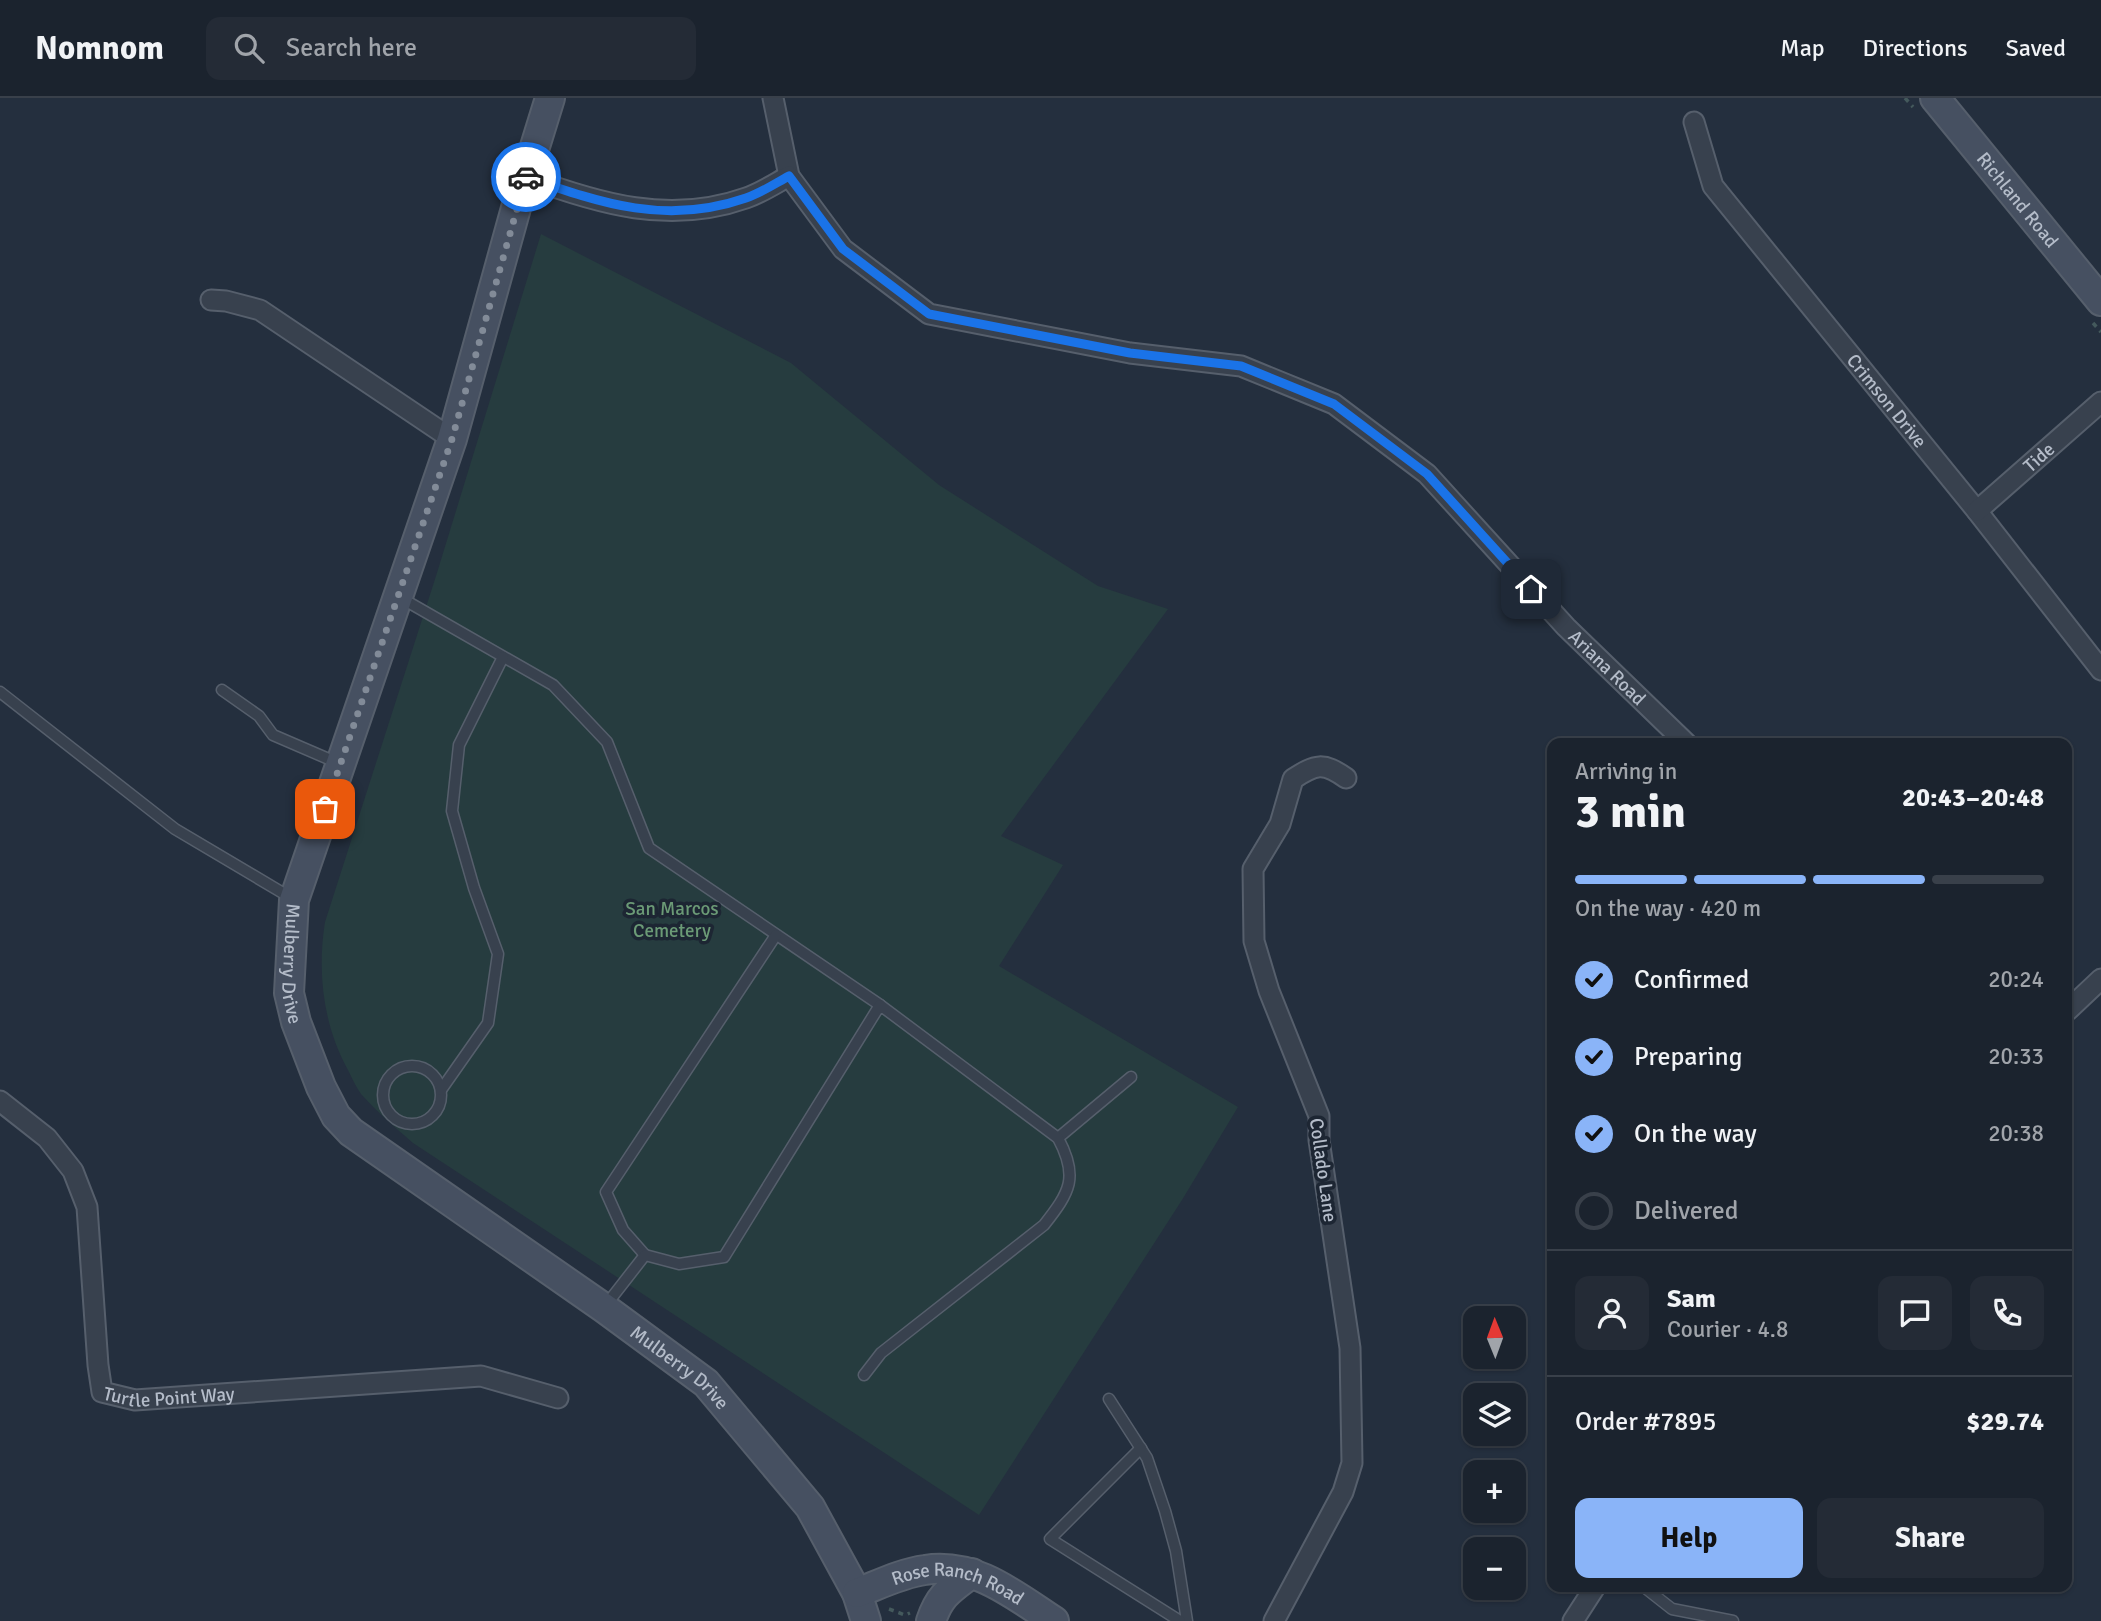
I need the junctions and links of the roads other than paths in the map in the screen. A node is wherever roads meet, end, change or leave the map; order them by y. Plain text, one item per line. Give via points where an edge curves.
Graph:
1 (550, 98) edge
2 (773, 98) edge
3 (1935, 98) edge
4 (1694, 122) dead end
5 (789, 176) junction
6 (526, 177) junction
7 (211, 300) dead end
8 (2101, 301) edge
9 (2101, 402) edge
10 (452, 439) junction
11 (1977, 511) junction
12 (398, 596) junction
13 (503, 657) junction
14 (2101, 670) edge
15 (222, 690) dead end
16 (0, 692) edge
17 (1681, 738) edge
18 (340, 764) junction
19 (1346, 778) dead end
20 (294, 900) junction
21 (776, 935) junction
22 (2101, 979) edge
23 (880, 1005) junction
24 (2072, 1006) edge
25 (1131, 1077) dead end
26 (440, 1090) junction
27 (0, 1101) edge
28 (1058, 1138) junction
29 (645, 1255) junction
30 (604, 1308) junction
31 (864, 1375) dead end
32 (558, 1398) dead end
33 (1109, 1399) dead end
34 (1141, 1448) junction
35 (972, 1573) junction
36 (857, 1592) junction
37 (1592, 1592) edge
38 (1651, 1592) edge
39 (878, 1615) edge
40 (922, 1617) edge
41 (1054, 1621) edge
42 (1180, 1621) edge
43 (1187, 1621) edge
44 (1274, 1621) edge
45 (1573, 1621) edge
46 (1733, 1621) edge

1 - 6 main road, Mulberry Drive
2 - 5 street, Ariana Road
3 - 8 main road, Richland Road
4 - 11 street, Crimson Drive via 1713,186
5 - 6 street via 749,198 677,212 625,208
5 - 17 street, Ariana Road via 843,249 929,314 1130,353 1241,366 1334,404 1427,474 1566,627
6 - 10 main road, Mulberry Drive
7 - 10 street via 260,310
9 - 11 street, Tide
10 - 12 main road, Mulberry Drive
11 - 14 street, Crimson Drive
12 - 13 lane
12 - 18 main road, Mulberry Drive
13 - 21 lane via 553,685 607,742 649,848
13 - 26 lane via 459,745 452,811 498,954 488,1023
15 - 18 lane via 259,716 273,735
16 - 20 lane via 175,829
18 - 20 main road, Mulberry Drive
19 - 44 street, Collado Lane via 1332,768 1312,766 1293,779 1280,824 1253,869 1254,942 1319,1116 1350,1348 1352,1463 1343,1492
20 - 30 main road, Mulberry Drive via 289,992 300,1035 337,1116 351,1132
21 - 23 lane
21 - 29 lane via 606,1192 624,1230
22 - 24 street
23 - 28 lane
23 - 29 lane via 724,1257 679,1264
25 - 28 lane
26 - 26 lane via 431,1074 406,1067 390,1076 384,1101 392,1116 416,1124 438,1108
27 - 32 street, Turtle Point Way via 47,1138 73,1171 87,1207 102,1392 135,1400 481,1376
28 - 31 lane via 1067,1154 1071,1178 1061,1204 1044,1225 881,1353
29 - 30 lane
30 - 36 main road, Mulberry Drive via 706,1383 810,1507
33 - 34 lane
34 - 42 lane via 1049,1539
34 - 43 lane via 1165,1511
35 - 36 main road, Rose Ranch Road via 922,1570
35 - 40 main road
35 - 41 main road, Rose Ranch Road via 993,1581
36 - 39 main road, Mulberry Drive
37 - 45 street
38 - 46 lane via 1672,1608

